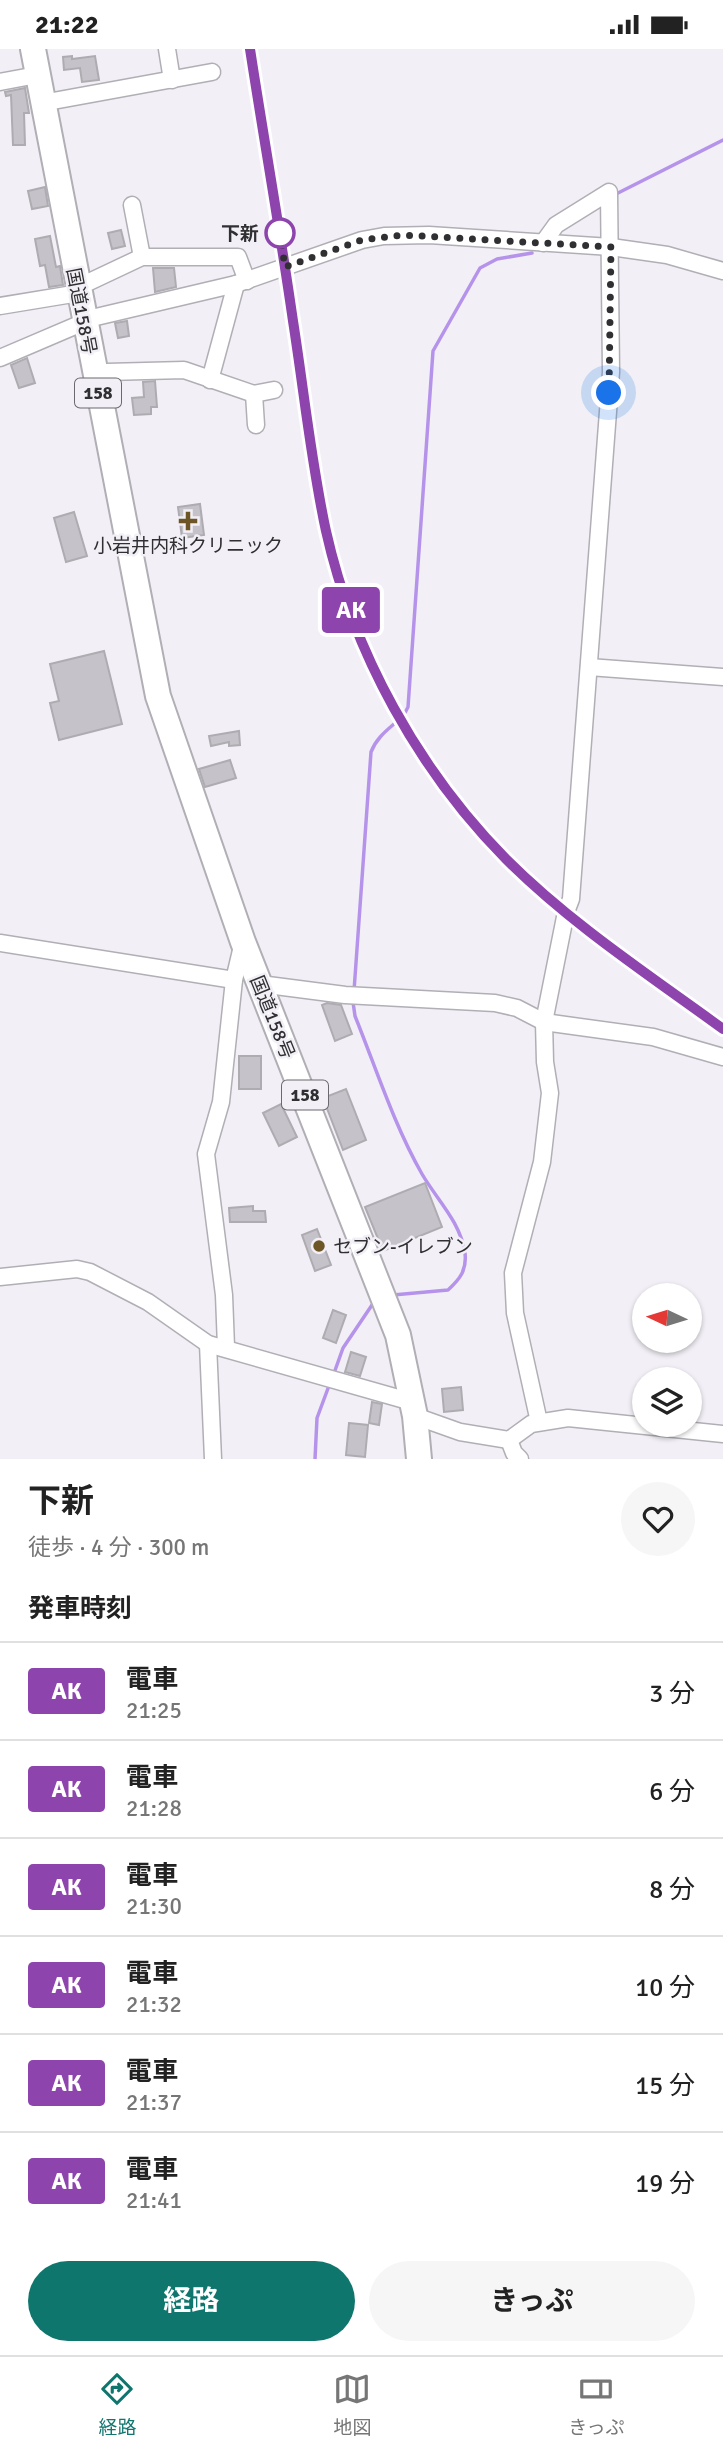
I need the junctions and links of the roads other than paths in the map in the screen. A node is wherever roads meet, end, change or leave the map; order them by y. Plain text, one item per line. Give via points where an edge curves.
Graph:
1 (33, 49) edge
2 (44, 49) edge
3 (167, 49) edge
4 (212, 72) dead end
5 (37, 75) junction
6 (172, 80) junction
7 (0, 82) edge
8 (54, 101) junction
9 (132, 205) dead end
10 (543, 243) junction
11 (611, 247) junction
12 (142, 257) junction
13 (723, 271) edge
14 (242, 282) junction
15 (84, 288) junction
16 (0, 306) edge
17 (90, 321) junction
18 (0, 358) edge
19 (107, 372) junction
20 (210, 380) junction
21 (274, 390) dead end
22 (254, 394) junction
23 (257, 425) dead end
24 (589, 667) junction
25 (723, 677) edge
26 (172, 735) junction
27 (243, 942) junction
28 (0, 943) edge
29 (234, 980) junction
30 (260, 984) junction
31 (544, 1022) junction
32 (723, 1057) edge
33 (0, 1277) edge
34 (208, 1344) junction
35 (226, 1347) junction
36 (414, 1409) junction
37 (539, 1422) junction
38 (723, 1434) edge
39 (509, 1440) junction
40 (213, 1459) edge
41 (419, 1459) edge
42 (520, 1459) edge

1 - 5 highway, 国道158号 / 158
2 - 8 highway, 国道158号 / 158
3 - 6 street
4 - 6 street
5 - 7 street
5 - 15 highway, 国道158号 / 158
6 - 8 street
8 - 15 highway, 国道158号 / 158
9 - 12 street
10 - 11 street
10 - 11 street via 556,225 609,192
10 - 14 street via 384,236
11 - 13 street via 667,255
11 - 24 street via 611,372
12 - 14 street via 238,257
12 - 15 street
14 - 17 street
14 - 20 street
15 - 16 street
15 - 17 highway, 国道158号 / 158
17 - 18 street
17 - 19 highway, 国道158号 / 158
17 - 26 highway, 国道158号 / 158 via 148,652
19 - 20 street via 184,370
19 - 26 highway, 国道158号 / 158 via 135,504
20 - 22 street
21 - 22 street
22 - 23 street
24 - 25 street
24 - 31 street via 571,899
26 - 27 highway, 国道158号 / 158
27 - 29 street
27 - 30 highway, 国道158号 / 158
28 - 29 street
29 - 35 street via 221,1103 206,1154
30 - 31 street via 495,1003
30 - 36 highway, 国道158号 / 158 via 398,1335
31 - 32 street via 653,1037
31 - 37 street via 550,1093 542,1162 513,1273 515,1313
33 - 34 street via 78,1269 90,1272 148,1302
34 - 35 street
34 - 40 street
35 - 36 street
36 - 39 street via 460,1432
36 - 41 highway, 国道158号 / 158
37 - 38 street via 568,1418
37 - 39 street
39 - 42 street

